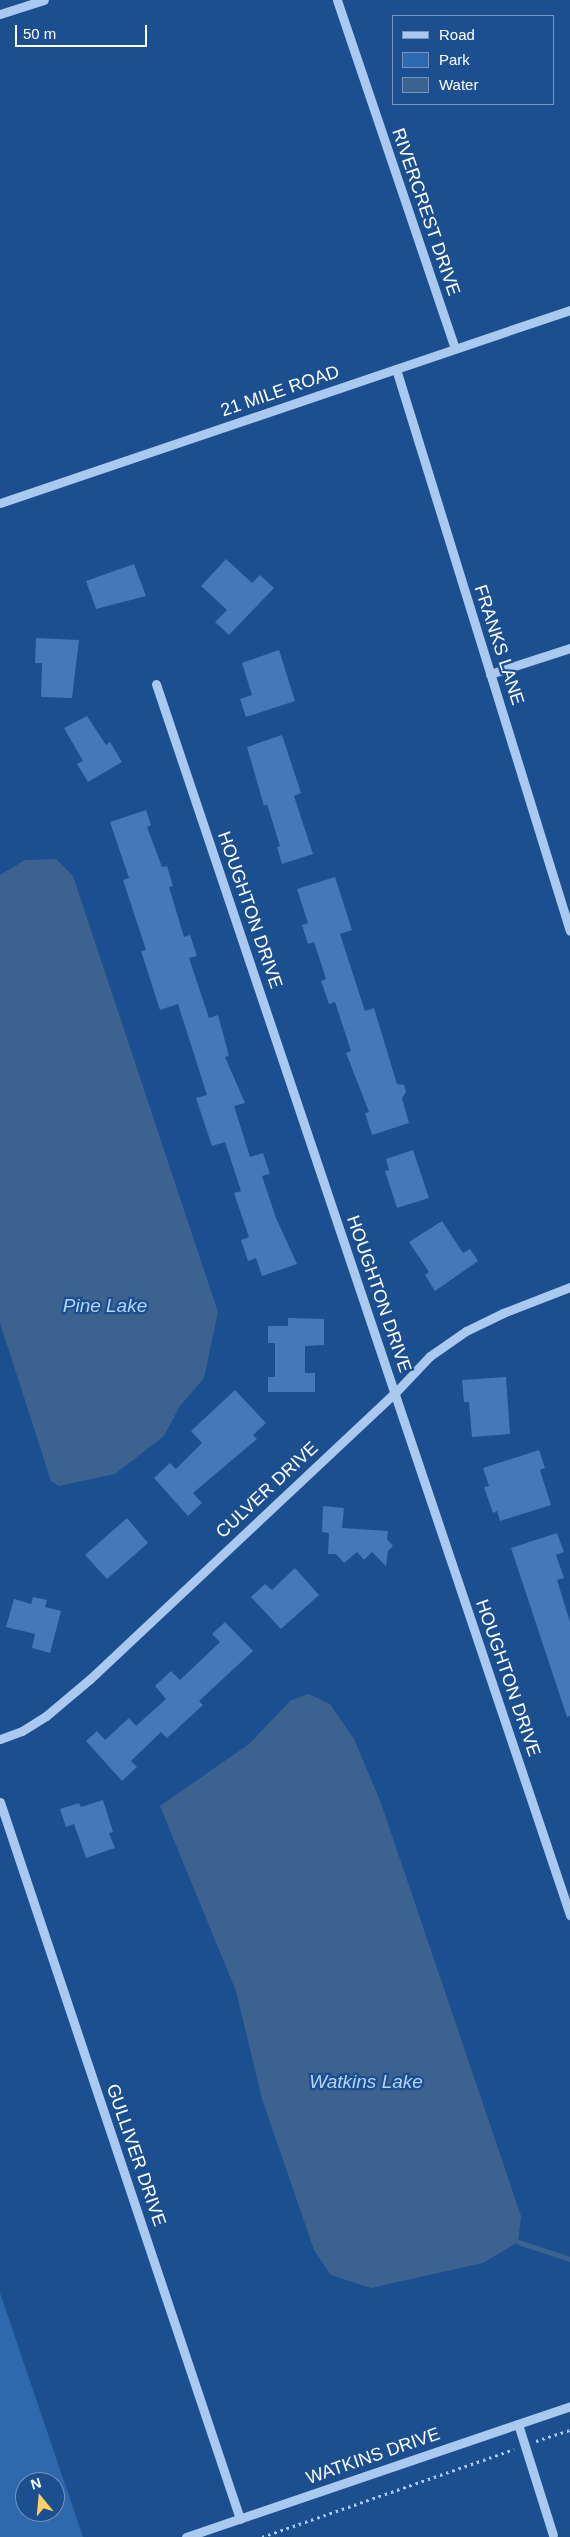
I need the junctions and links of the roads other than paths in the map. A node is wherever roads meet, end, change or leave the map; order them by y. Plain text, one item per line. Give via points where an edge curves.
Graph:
1 (44, 0) edge
2 (337, 0) edge
3 (0, 14) edge
4 (570, 310) edge
5 (454, 349) junction
6 (396, 369) junction
7 (0, 504) edge
8 (570, 648) edge
9 (490, 674) junction
10 (156, 684) dead end
11 (570, 931) edge
12 (570, 1287) edge
13 (395, 1393) junction
14 (0, 1739) edge
15 (0, 1802) edge
16 (570, 1915) edge
17 (570, 2406) edge
18 (518, 2424) junction
19 (240, 2519) junction
20 (553, 2535) dead end
21 (186, 2537) edge

1 - 3 street
2 - 5 street, RIVERCREST DRIVE
4 - 5 street, 21 MILE ROAD
5 - 6 street, 21 MILE ROAD
6 - 7 street, 21 MILE ROAD
6 - 9 street, FRANKS LANE
8 - 9 street
9 - 11 street, FRANKS LANE
10 - 13 street, HOUGHTON DRIVE
12 - 13 street, CULVER DRIVE via 534,1299 466,1331 430,1356
13 - 14 street, CULVER DRIVE via 90,1679 46,1716 22,1731
13 - 16 street, HOUGHTON DRIVE
15 - 19 street, GULLIVER DRIVE
17 - 18 street, WATKINS DRIVE
18 - 19 street, WATKINS DRIVE
18 - 20 street
19 - 21 street, WATKINS DRIVE

